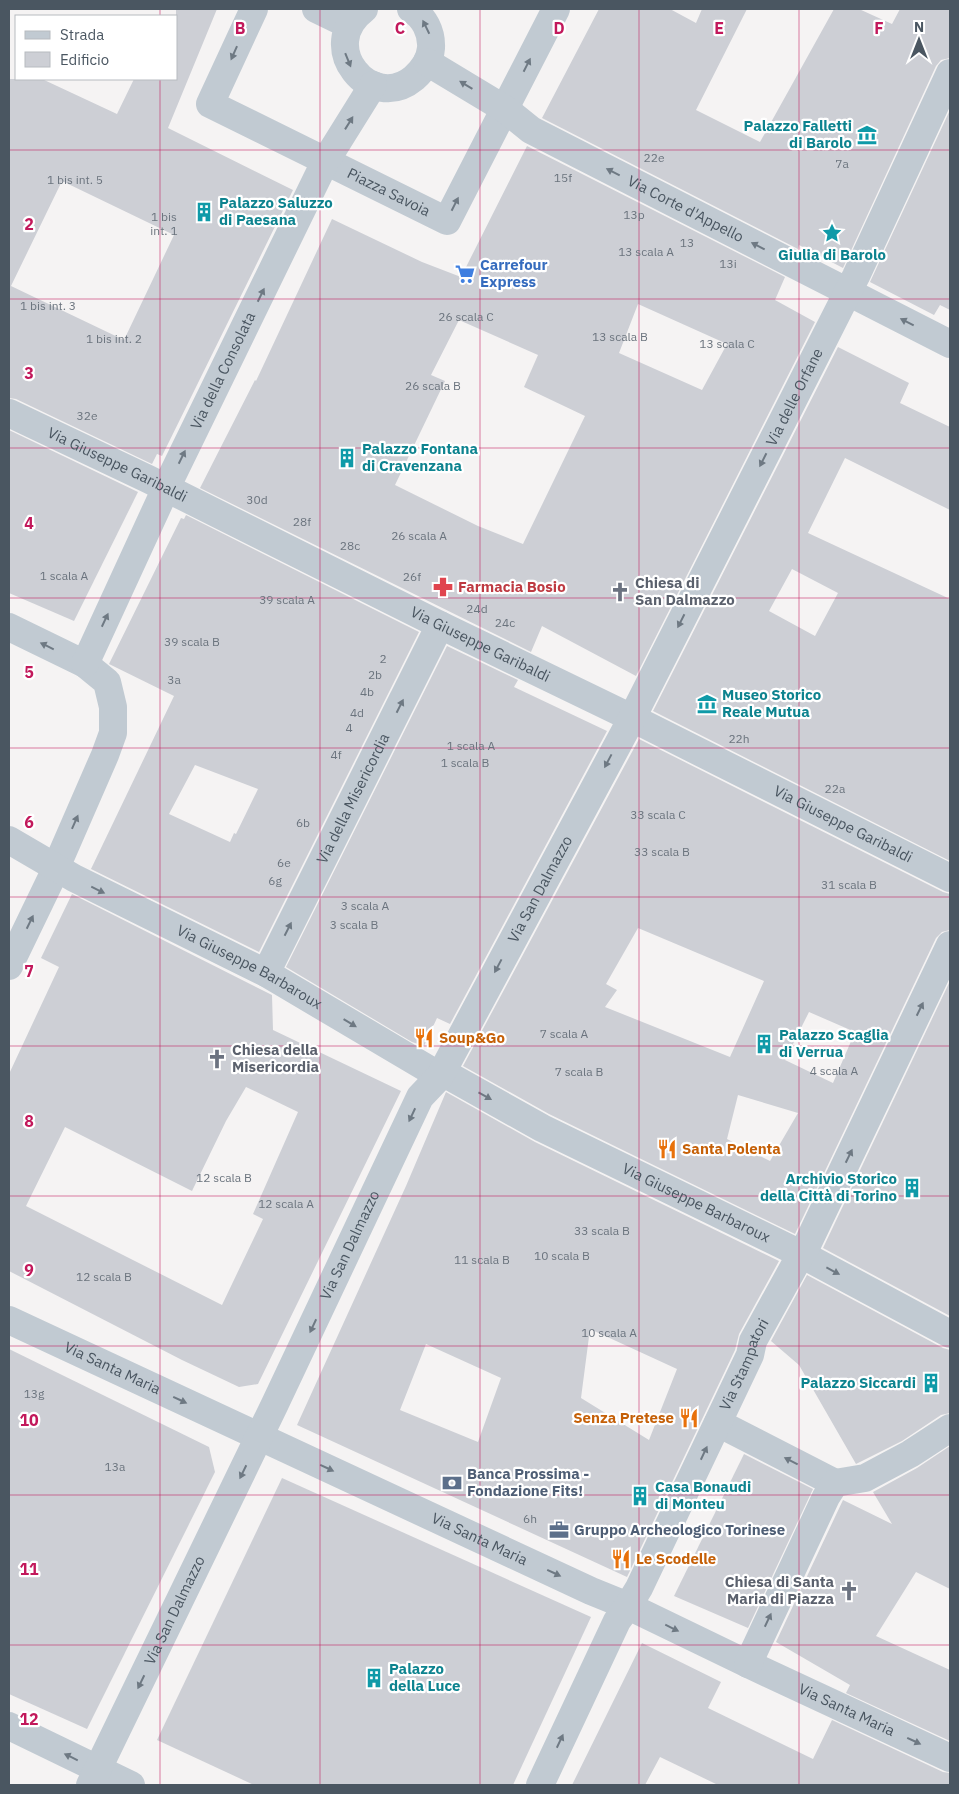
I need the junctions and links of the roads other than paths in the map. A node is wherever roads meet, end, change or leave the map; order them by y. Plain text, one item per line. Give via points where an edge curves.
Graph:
1 (254, 9) edge
2 (316, 9) edge
3 (411, 9) edge
4 (556, 9) edge
5 (356, 17) edge
6 (427, 62) junction
7 (950, 73) edge
8 (373, 85) junction
9 (504, 108) junction
10 (325, 162) junction
11 (848, 292) junction
12 (950, 344) edge
13 (9, 413) edge
14 (166, 488) junction
15 (440, 625) junction
16 (9, 627) edge
17 (84, 664) junction
18 (632, 718) junction
19 (9, 840) edge
20 (56, 866) junction
21 (950, 878) edge
22 (950, 945) edge
23 (9, 966) edge
24 (266, 973) junction
25 (441, 1074) junction
26 (800, 1254) junction
27 (9, 1320) edge
28 (950, 1334) edge
29 (718, 1423) junction
30 (950, 1428) edge
31 (260, 1437) junction
32 (835, 1483) junction
33 (628, 1606) junction
34 (748, 1664) junction
35 (9, 1726) edge
36 (950, 1758) edge
37 (94, 1777) edge
38 (131, 1785) edge
39 (540, 1785) edge

1 -> 10 street, Piazza Savoia via 210,104
2 - 5 street
6 -> 3 street via 431,49 430,35 417,12
9 -> 4 street, Piazza Savoia
5 -> 8 street via 344,39 345,54 360,78
6 - 8 street via 420,73 404,84
9 -> 6 street, Via Corte d'Appello
7 - 11 street, Via delle Orfane
10 -> 8 street, Via della Consolata
10 -> 9 street, Piazza Savoia via 447,221
11 -> 9 street, Via Corte d'Appello via 531,130
14 -> 10 street, Via della Consolata
12 -> 11 street, Via Corte d'Appello
11 -> 18 street, Via delle Orfane
13 - 14 street, Via Giuseppe Garibaldi
14 - 15 street, Via Giuseppe Garibaldi
17 -> 14 street, Via della Consolata
15 - 18 street, Via Giuseppe Garibaldi
24 -> 15 street, Via della Misericordia
17 -> 16 street
20 -> 17 street via 112,734 112,707 107,682
18 - 21 street, Via Giuseppe Garibaldi
18 -> 25 street, Via San Dalmazzo
19 - 20 street, Via Giuseppe Barbaroux
23 -> 20 street
20 -> 24 street, Via Giuseppe Barbaroux via 74,878
26 -> 22 street, Via Stampatori
24 -> 25 street, Via Giuseppe Barbaroux
25 -> 26 street, Via Giuseppe Barbaroux via 542,1128
25 -> 31 street, Via San Dalmazzo via 420,1097
26 -> 28 street, Via Giuseppe Barbaroux
26 - 29 street, Via Stampatori via 753,1341 750,1355
27 -> 31 street, Via Santa Maria
32 -> 29 street
33 -> 29 street, Via Stampatori
30 - 32 street via 865,1478
31 -> 33 street, Via Santa Maria
31 -> 37 street, Via San Dalmazzo
34 -> 32 street
33 -> 34 street, Via Santa Maria
39 -> 33 street, Via Stampatori via 617,1621
34 -> 36 street, Via Santa Maria
37 -> 35 street
37 - 38 street

